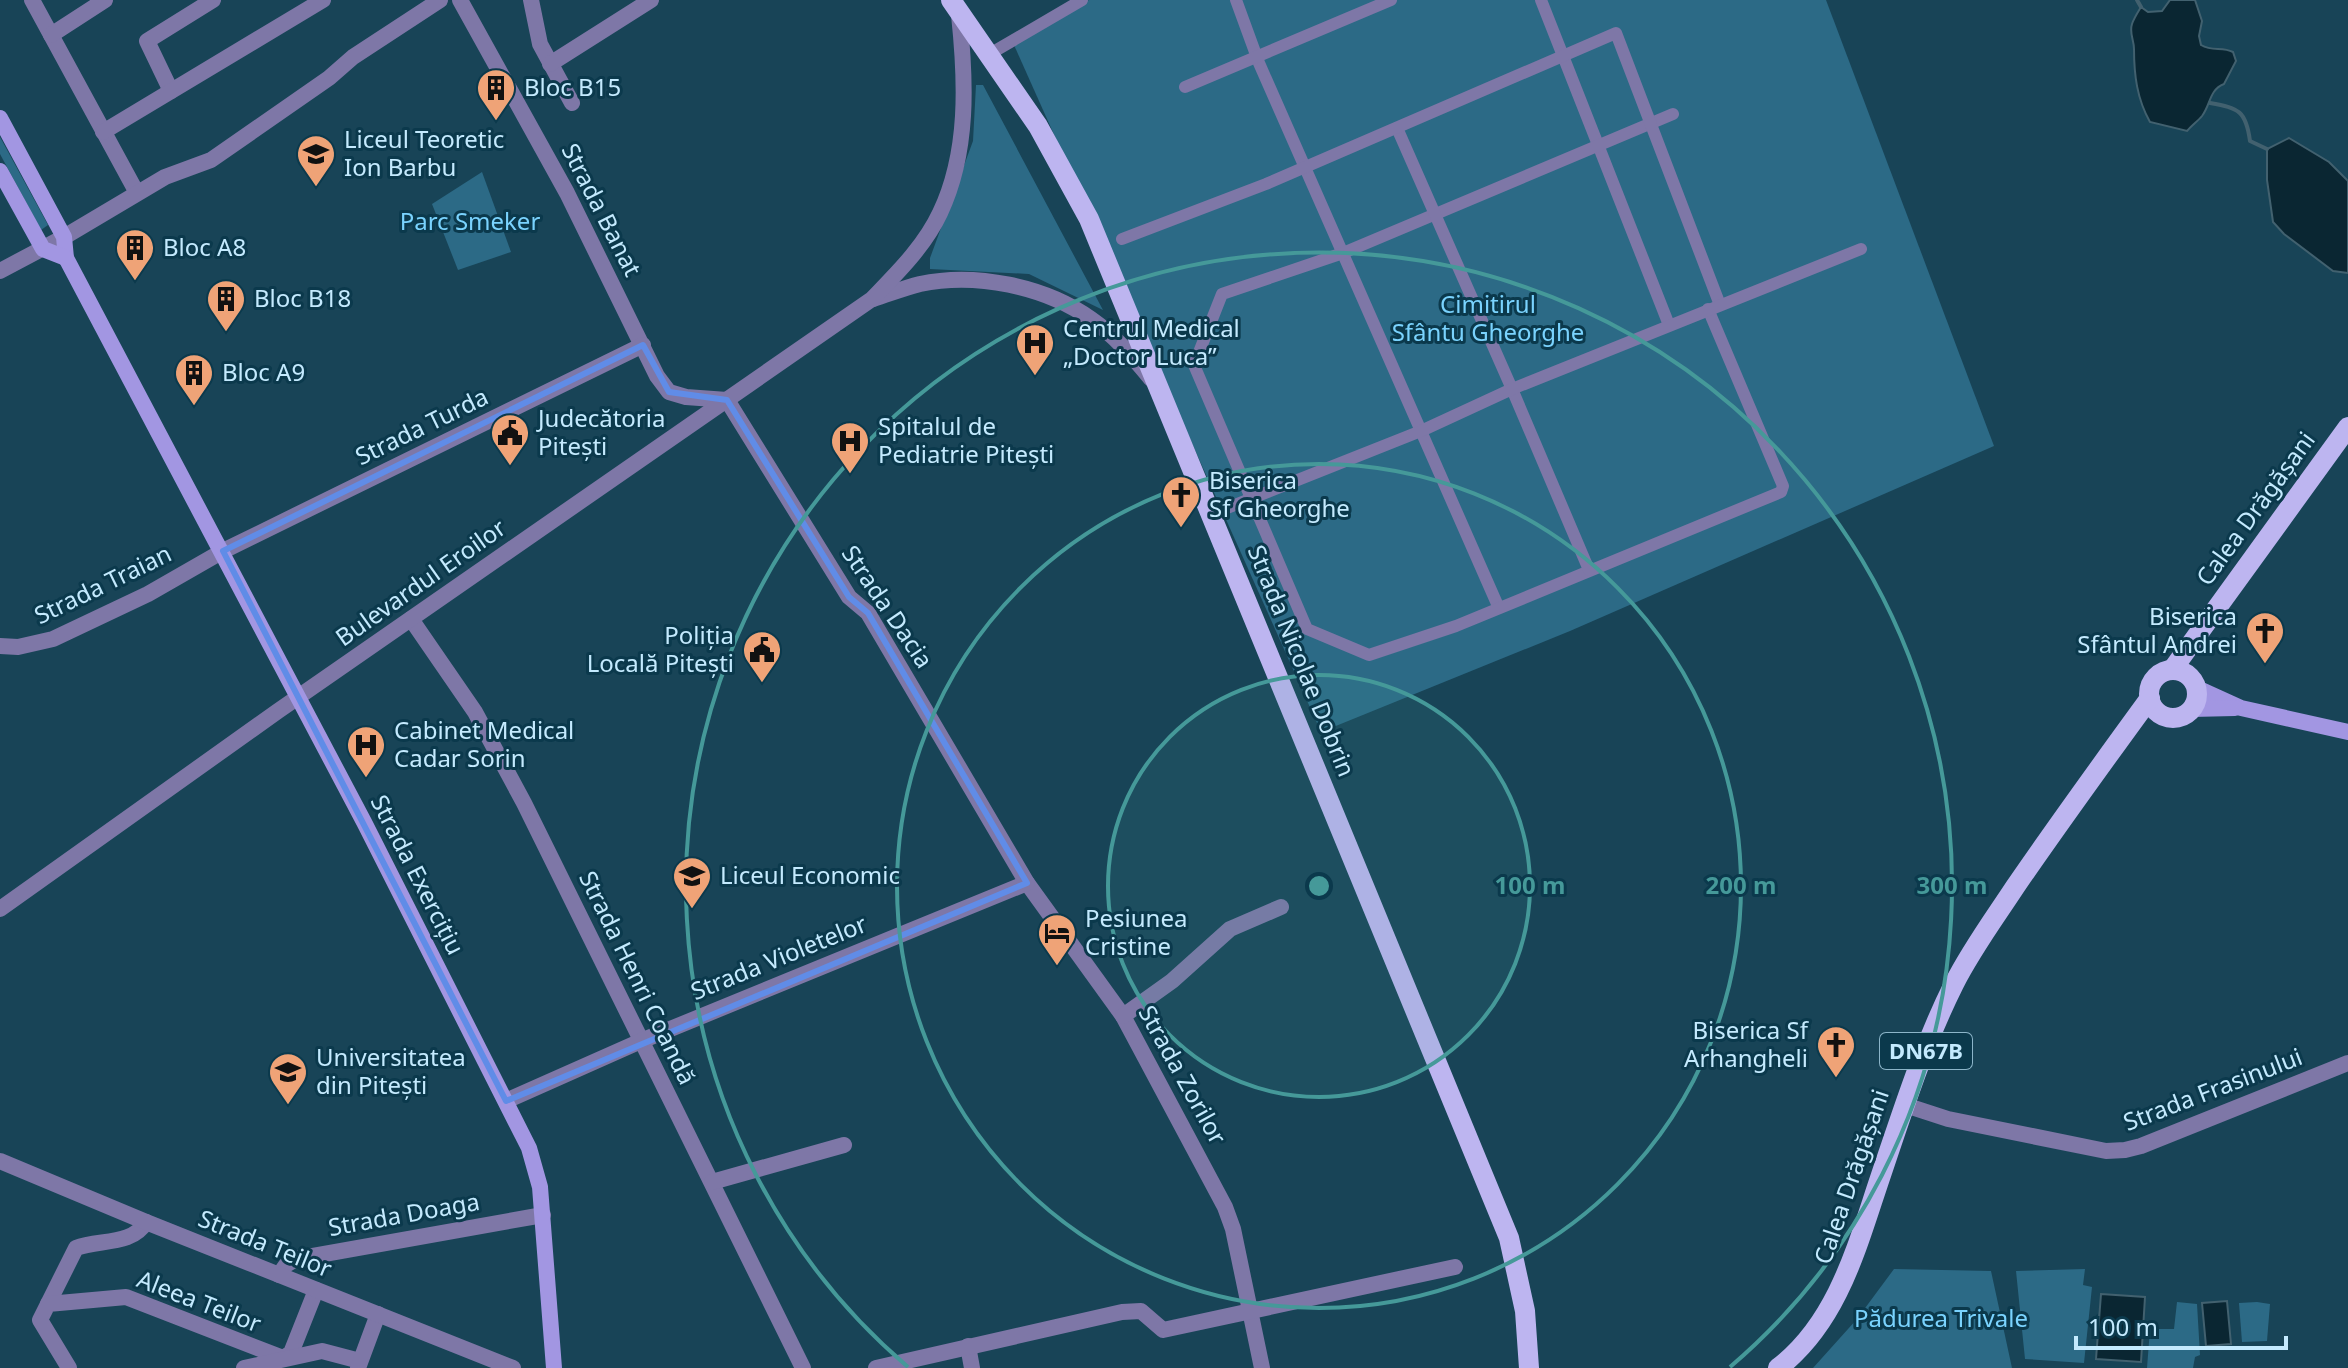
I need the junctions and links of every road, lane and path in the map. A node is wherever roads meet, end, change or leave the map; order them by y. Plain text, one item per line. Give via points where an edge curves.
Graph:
1 (32, 0) edge
2 (105, 0) edge
3 (213, 0) edge
4 (323, 0) edge
5 (440, 0) edge
6 (460, 0) edge
7 (531, 0) edge
8 (651, 0) edge
9 (944, 0) edge
10 (1082, 0) edge
11 (1236, 0) edge
12 (1391, 0) edge
13 (1541, 0) edge
14 (955, 7) edge
15 (51, 35) junction
16 (988, 55) junction
17 (1257, 56) junction
18 (1562, 57) junction
19 (550, 64) junction
20 (1185, 87) dead end
21 (171, 91) junction
22 (572, 103) dead end
23 (1673, 114) dead end
24 (0, 118) edge
25 (1650, 124) junction
26 (1397, 128) junction
27 (103, 132) junction
28 (1598, 145) junction
29 (1305, 167) junction
30 (0, 171) edge
31 (137, 193) junction
32 (1435, 215) junction
33 (64, 237) junction
34 (1122, 239) dead end
35 (43, 249) junction
36 (1861, 249) dead end
37 (1343, 253) junction
38 (66, 258) junction
39 (0, 271) edge
40 (872, 299) junction
41 (1714, 307) junction
42 (1669, 325) junction
43 (643, 345) junction
44 (1157, 387) junction
45 (1512, 389) junction
46 (727, 400) junction
47 (2348, 427) edge
48 (1421, 431) junction
49 (1253, 498) junction
50 (1212, 514) junction
51 (223, 551) junction
52 (1589, 570) junction
53 (1498, 606) junction
54 (411, 619) junction
55 (0, 646) edge
56 (2186, 678) junction
57 (298, 697) junction
58 (2150, 698) junction
59 (2241, 708) junction
60 (2191, 709) junction
61 (2163, 716) junction
62 (2348, 732) edge
63 (2112, 750) junction
64 (1027, 883) junction
65 (1281, 907) dead end
66 (0, 909) edge
67 (1123, 1016) junction
68 (641, 1041) junction
69 (2348, 1063) edge
70 (506, 1101) junction
71 (1905, 1105) junction
72 (844, 1145) dead end
73 (0, 1161) edge
74 (712, 1182) junction
75 (543, 1215) junction
76 (146, 1222) junction
77 (1455, 1267) dead end
78 (279, 1275) junction
79 (316, 1290) junction
80 (48, 1304) junction
81 (1251, 1311) junction
82 (378, 1314) junction
83 (968, 1346) junction
84 (283, 1358) junction
85 (1531, 1364) edge
86 (359, 1365) edge
87 (69, 1368) edge
88 (244, 1368) edge
89 (513, 1368) edge
90 (554, 1368) edge
91 (803, 1368) edge
92 (876, 1368) edge
93 (972, 1368) edge
94 (1262, 1368) edge
95 (1778, 1368) edge

1 - 15 street
2 - 15 street
3 - 21 street via 147,41
4 - 21 street
5 - 31 street via 211,160
6 - 43 street, Strada Banat via 567,193
7 - 19 street
8 - 19 street
9 - 14 main road, Strada Nicolae Dobrin
10 - 16 street
11 - 17 street
12 - 17 street
13 - 18 street
14 - 16 main road, Strada Nicolae Dobrin
14 - 40 street, Bulevardul Eroilor via 964,92 954,180 925,240
15 - 27 street
16 - 44 main road, Strada Nicolae Dobrin via 1038,126 1089,219
17 - 20 street
17 - 29 street
18 - 25 street via 1616,33
18 - 26 street
18 - 28 street
19 - 22 street
21 - 27 street
23 - 25 street
24 - 33 main road, Strada Exercițiu
25 - 28 street
25 - 41 street
26 - 29 street
26 - 32 street
27 - 31 street
28 - 32 street
28 - 42 street
29 - 34 street
29 - 37 street
30 - 35 main road
31 - 33 street
32 - 37 street
32 - 45 street
33 - 35 street
33 - 38 main road, Strada Exercițiu
35 - 38 main road
35 - 39 street
36 - 41 street
37 - 48 street
37 - 49 street via 1222,294 1194,365
38 - 51 main road, Strada Exercițiu
40 - 44 street, Bulevardul Eroilor via 948,281 1010,285 1037,293 1089,318 1125,348
40 - 46 street, Bulevardul Eroilor
41 - 42 street
41 - 52 street via 1781,492
42 - 45 street
43 - 46 street, Strada Banat via 669,392
43 - 51 street, Strada Turda
44 - 50 main road, Strada Nicolae Dobrin
45 - 48 street
45 - 52 street
46 - 54 street, Bulevardul Eroilor
46 - 64 street, Strada Dacia via 849,597 868,613
47 - 56 main road, Calea Drăgășani via 2206,622
48 - 49 street
48 - 53 street
49 - 50 street
49 - 53 street via 1307,629 1369,655
50 - 85 main road, Strada Nicolae Dobrin via 1509,1238
51 - 55 street, Strada Traian via 53,639
51 - 57 main road, Strada Exercițiu
52 - 53 street
54 - 57 street, Bulevardul Eroilor
54 - 68 street, Strada Henri Coandă via 475,712
56 - 58 main road via 2157,676
56 - 59 main road
56 - 60 main road via 2195,703
57 - 66 street, Bulevardul Eroilor
57 - 70 main road, Strada Exercițiu
58 - 61 main road
58 - 63 main road, Calea Drăgășani
59 - 60 main road
59 - 62 main road
60 - 61 main road via 2178,717
61 - 63 main road, Calea Drăgășani
63 - 71 main road, Calea Drăgășani / DN67B via 1968,957
64 - 67 street, Strada Zorilor
64 - 68 street, Strada Violetelor
65 - 67 street via 1230,929
67 - 81 street, Strada Zorilor via 1221,1197
68 - 70 street, Strada Violetelor
68 - 74 street, Strada Henri Coandă
69 - 71 street, Strada Frasinului via 2125,1150 2106,1151 1948,1119
70 - 75 main road, Strada Exercițiu via 535,1165
71 - 95 main road, Calea Drăgășani / DN67B via 1838,1291 1803,1345
72 - 74 street
73 - 76 street, Strada Teilor
74 - 91 street, Strada Henri Coandă
75 - 78 street, Strada Doaga via 296,1259
75 - 90 main road, Strada Exercițiu
76 - 78 street, Strada Teilor
76 - 80 street, Aleea Teilor via 132,1237 76,1248
77 - 81 street
78 - 79 street, Strada Teilor
79 - 82 street, Strada Teilor
79 - 84 street, Aleea Teilor via 291,1353
80 - 84 street, Aleea Teilor via 126,1297
80 - 87 street via 40,1320
81 - 83 street via 1163,1330 1141,1311 1122,1312
81 - 94 street, Strada Zorilor
82 - 86 street, Aleea Teilor
82 - 89 street, Strada Teilor
83 - 92 street
83 - 93 street
84 - 86 street, Aleea Teilor via 322,1351
84 - 88 street, Aleea Teilor

